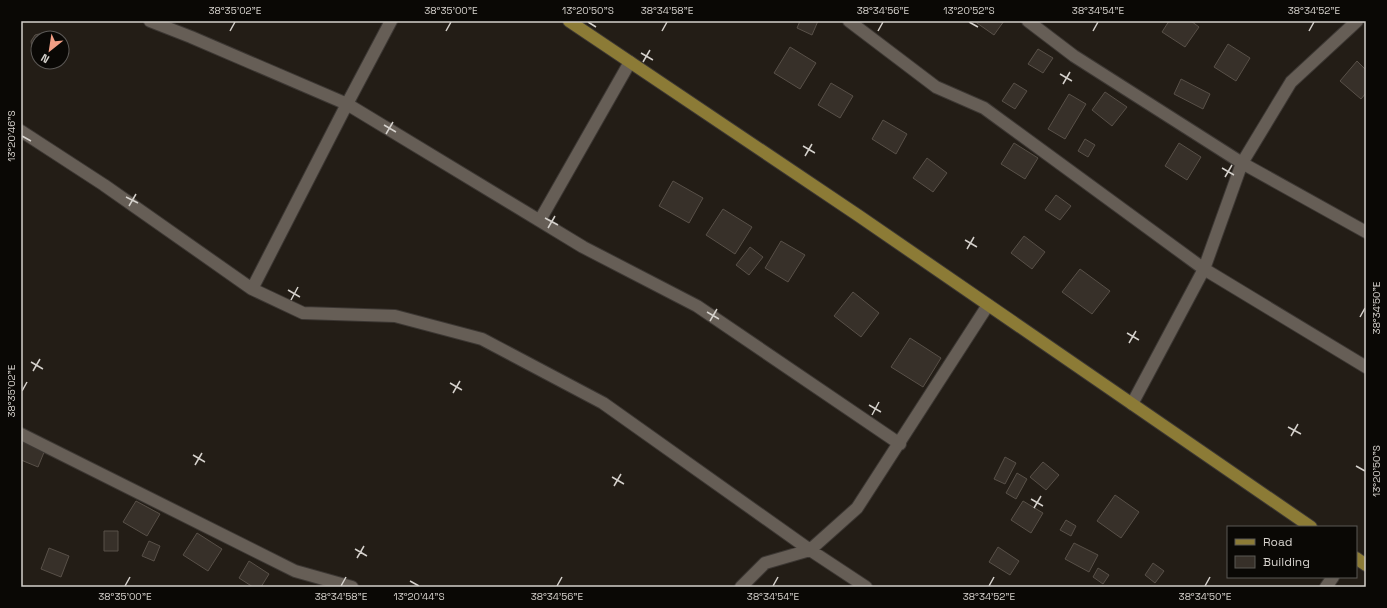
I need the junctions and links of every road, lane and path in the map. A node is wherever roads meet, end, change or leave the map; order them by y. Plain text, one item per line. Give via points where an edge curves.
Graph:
1 (150, 21) edge
2 (391, 21) edge
3 (569, 21) edge
4 (1028, 21) edge
5 (1357, 21) edge
6 (854, 22) edge
7 (630, 62) junction
8 (347, 104) junction
9 (21, 131) edge
10 (1242, 163) junction
11 (540, 220) junction
12 (1366, 232) edge
13 (1204, 269) junction
14 (252, 289) junction
15 (988, 305) junction
16 (1366, 367) edge
17 (1132, 404) junction
18 (21, 434) edge
19 (900, 444) junction
20 (1310, 526) edge
21 (810, 550) junction
22 (1357, 559) edge
23 (1366, 565) edge
24 (1332, 578) edge
25 (352, 587) edge
26 (741, 587) edge
27 (866, 587) edge
28 (1326, 587) edge

1 - 8 street
2 - 8 street
3 - 7 main road
4 - 10 street via 1074,56
5 - 10 street via 1291,82
6 - 13 street via 936,87 984,108
7 - 11 street
7 - 15 main road
8 - 11 street
8 - 14 street
9 - 14 street via 104,185
10 - 12 street
10 - 13 street
11 - 19 street via 583,247 697,306
13 - 16 street
13 - 17 street
14 - 21 street via 303,313 395,316 482,339 603,403
15 - 17 main road
15 - 19 street
17 - 20 main road
18 - 25 street via 296,571
19 - 21 street via 857,508
21 - 26 street via 765,562
21 - 27 street
22 - 23 main road
24 - 28 street

